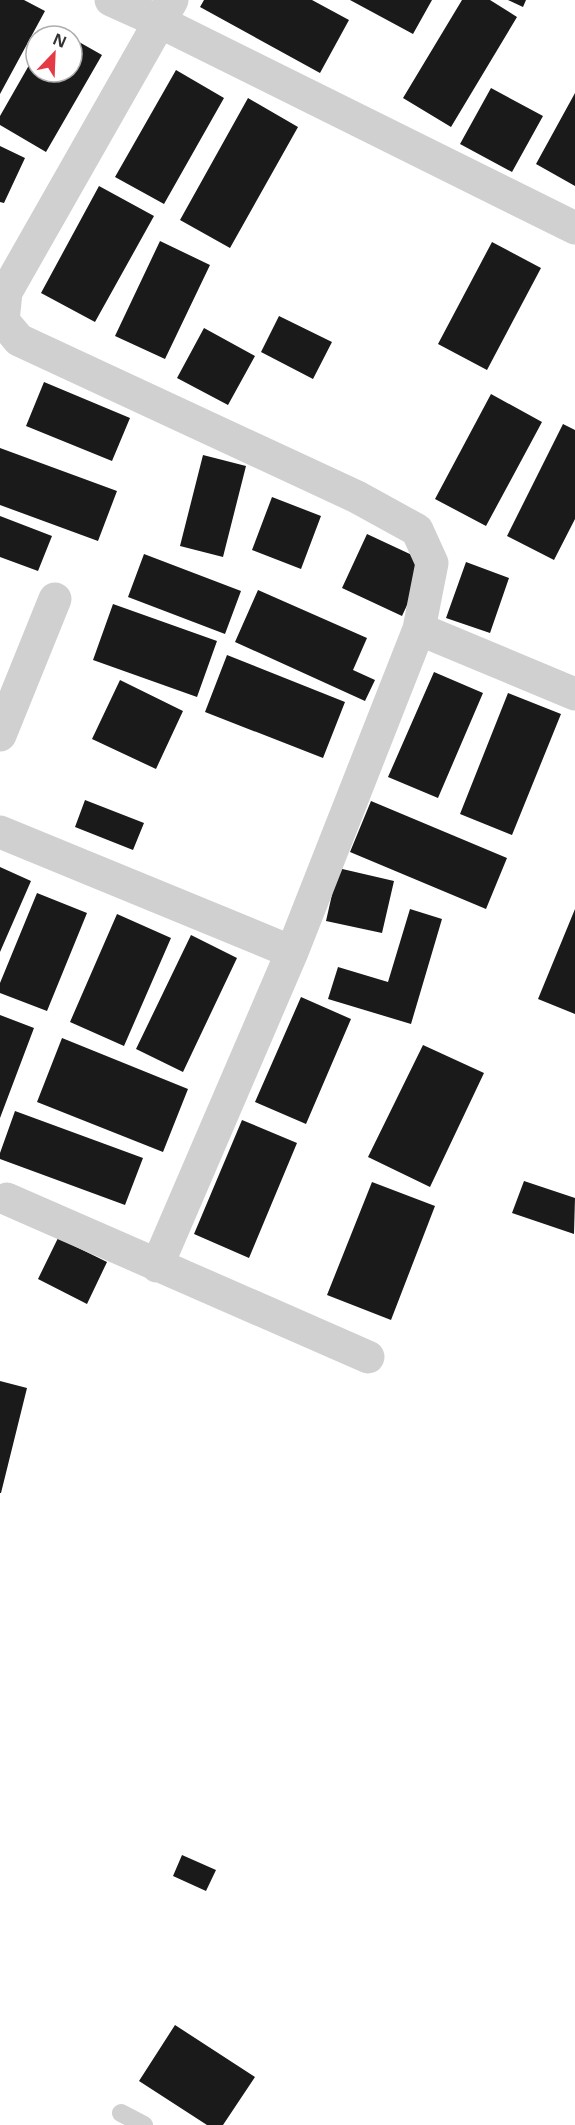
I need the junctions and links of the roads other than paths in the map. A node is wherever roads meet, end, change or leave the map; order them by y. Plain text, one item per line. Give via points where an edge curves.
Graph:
1 (111, 0) edge
2 (166, 11) edge
3 (575, 228) edge
4 (55, 599) dead end
5 (419, 629) junction
6 (575, 693) edge
7 (0, 735) edge
8 (0, 832) edge
9 (292, 952) junction
10 (8, 1199) dead end
11 (157, 1266) junction
12 (368, 1357) dead end
13 (121, 2113) dead end
14 (144, 2125) edge

1 - 2 street
2 - 3 street
2 - 5 street via 6,292 3,321 19,340 357,497 417,530 432,562
4 - 7 street
5 - 6 street
5 - 9 street
8 - 9 street
9 - 11 street
10 - 11 street
11 - 12 street
13 - 14 lane

